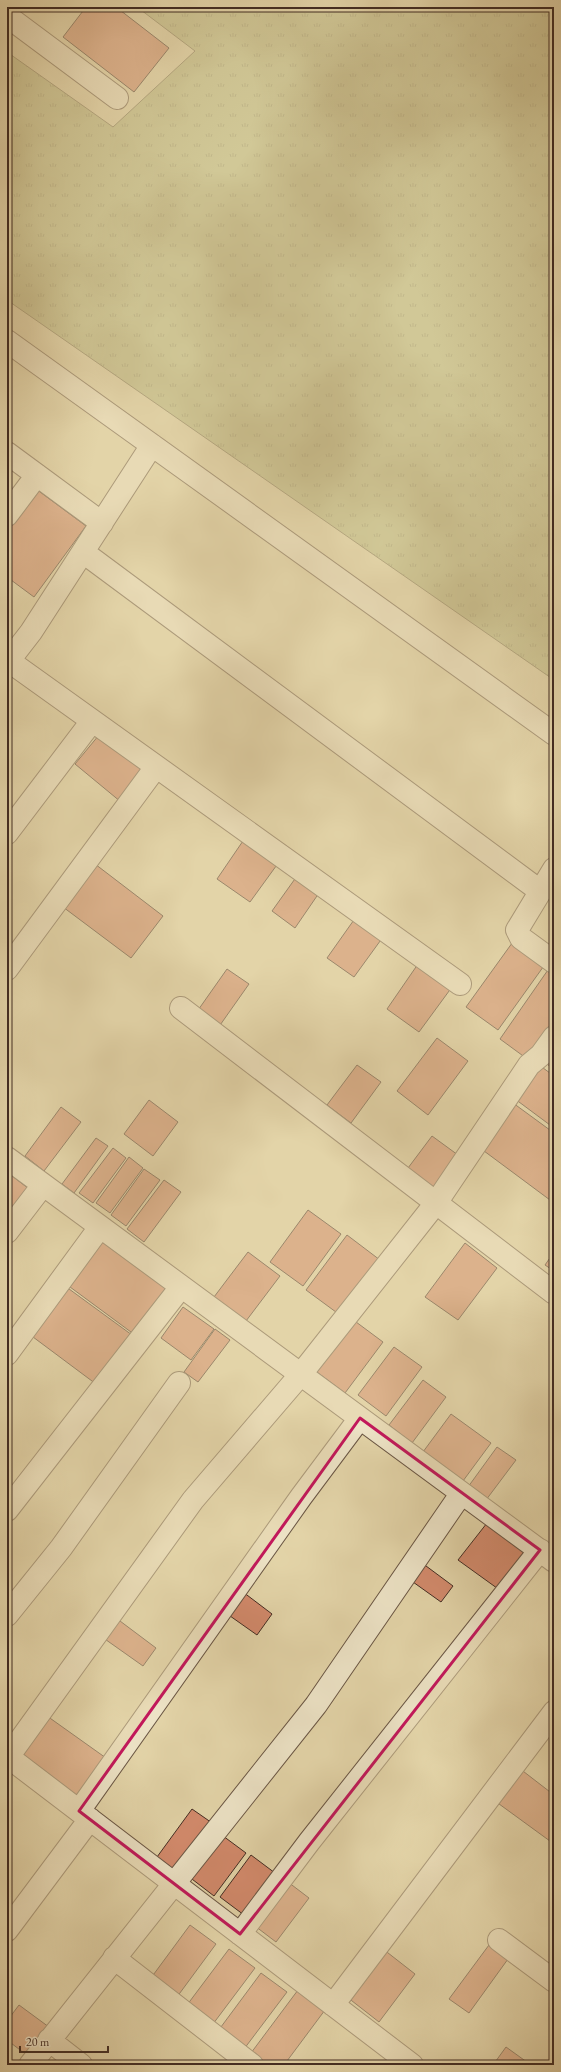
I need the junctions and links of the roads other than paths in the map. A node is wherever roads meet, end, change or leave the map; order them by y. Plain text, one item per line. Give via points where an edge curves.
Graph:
1 (7, 16) edge
2 (118, 98) dead end
3 (7, 340) edge
4 (152, 445) junction
5 (7, 453) edge
6 (37, 475) junction
7 (7, 515) edge
8 (102, 523) junction
9 (83, 552) junction
10 (8, 662) edge
11 (92, 721) junction
12 (554, 734) edge
13 (156, 767) junction
14 (7, 833) edge
15 (554, 869) edge
16 (540, 891) junction
17 (554, 962) edge
18 (7, 969) edge
19 (460, 984) dead end
20 (181, 1008) dead end
21 (554, 1037) edge
22 (7, 1158) edge
23 (43, 1185) junction
24 (436, 1203) junction
25 (100, 1227) junction
26 (7, 1232) edge
27 (181, 1286) junction
28 (554, 1293) edge
29 (7, 1354) edge
30 (300, 1374) junction
31 (179, 1382) dead end
32 (360, 1418) junction
33 (461, 1494) junction
34 (7, 1510) edge
35 (547, 1556) edge
36 (7, 1615) edge
37 (554, 1712) edge
38 (9, 1762) edge
39 (85, 1815) junction
40 (175, 1885) junction
41 (7, 1930) edge
42 (240, 1934) junction
43 (499, 1940) dead end
44 (114, 1958) junction
45 (554, 1982) edge
46 (333, 2005) junction
47 (50, 2040) junction
48 (30, 2065) edge
49 (81, 2065) edge
50 (252, 2065) edge
51 (412, 2065) edge

1 - 2 street
3 - 4 street
4 - 8 street
4 - 12 street
5 - 6 street
6 - 7 street
6 - 8 street
8 - 9 street
9 - 10 street via 31,632
9 - 16 street
10 - 11 street
11 - 13 street
11 - 14 street
13 - 18 street
13 - 19 street
15 - 16 street
16 - 17 street via 516,930 522,938
20 - 24 street
21 - 24 street via 541,1055 529,1065
22 - 23 street
23 - 25 street
23 - 26 street
24 - 28 street
24 - 30 street
25 - 27 street
25 - 29 street
27 - 30 street
27 - 34 street
30 - 32 street
30 - 38 street via 193,1500
31 - 36 street via 61,1548
32 - 33 street
32 - 39 street via 301,1497
33 - 35 street
33 - 40 street via 316,1705
35 - 42 street via 305,1847
37 - 46 street
38 - 39 street
39 - 40 street
39 - 41 street
40 - 42 street
40 - 44 street
42 - 46 street
43 - 45 street
44 - 47 street
44 - 50 street
46 - 51 street
47 - 48 street
47 - 49 street

